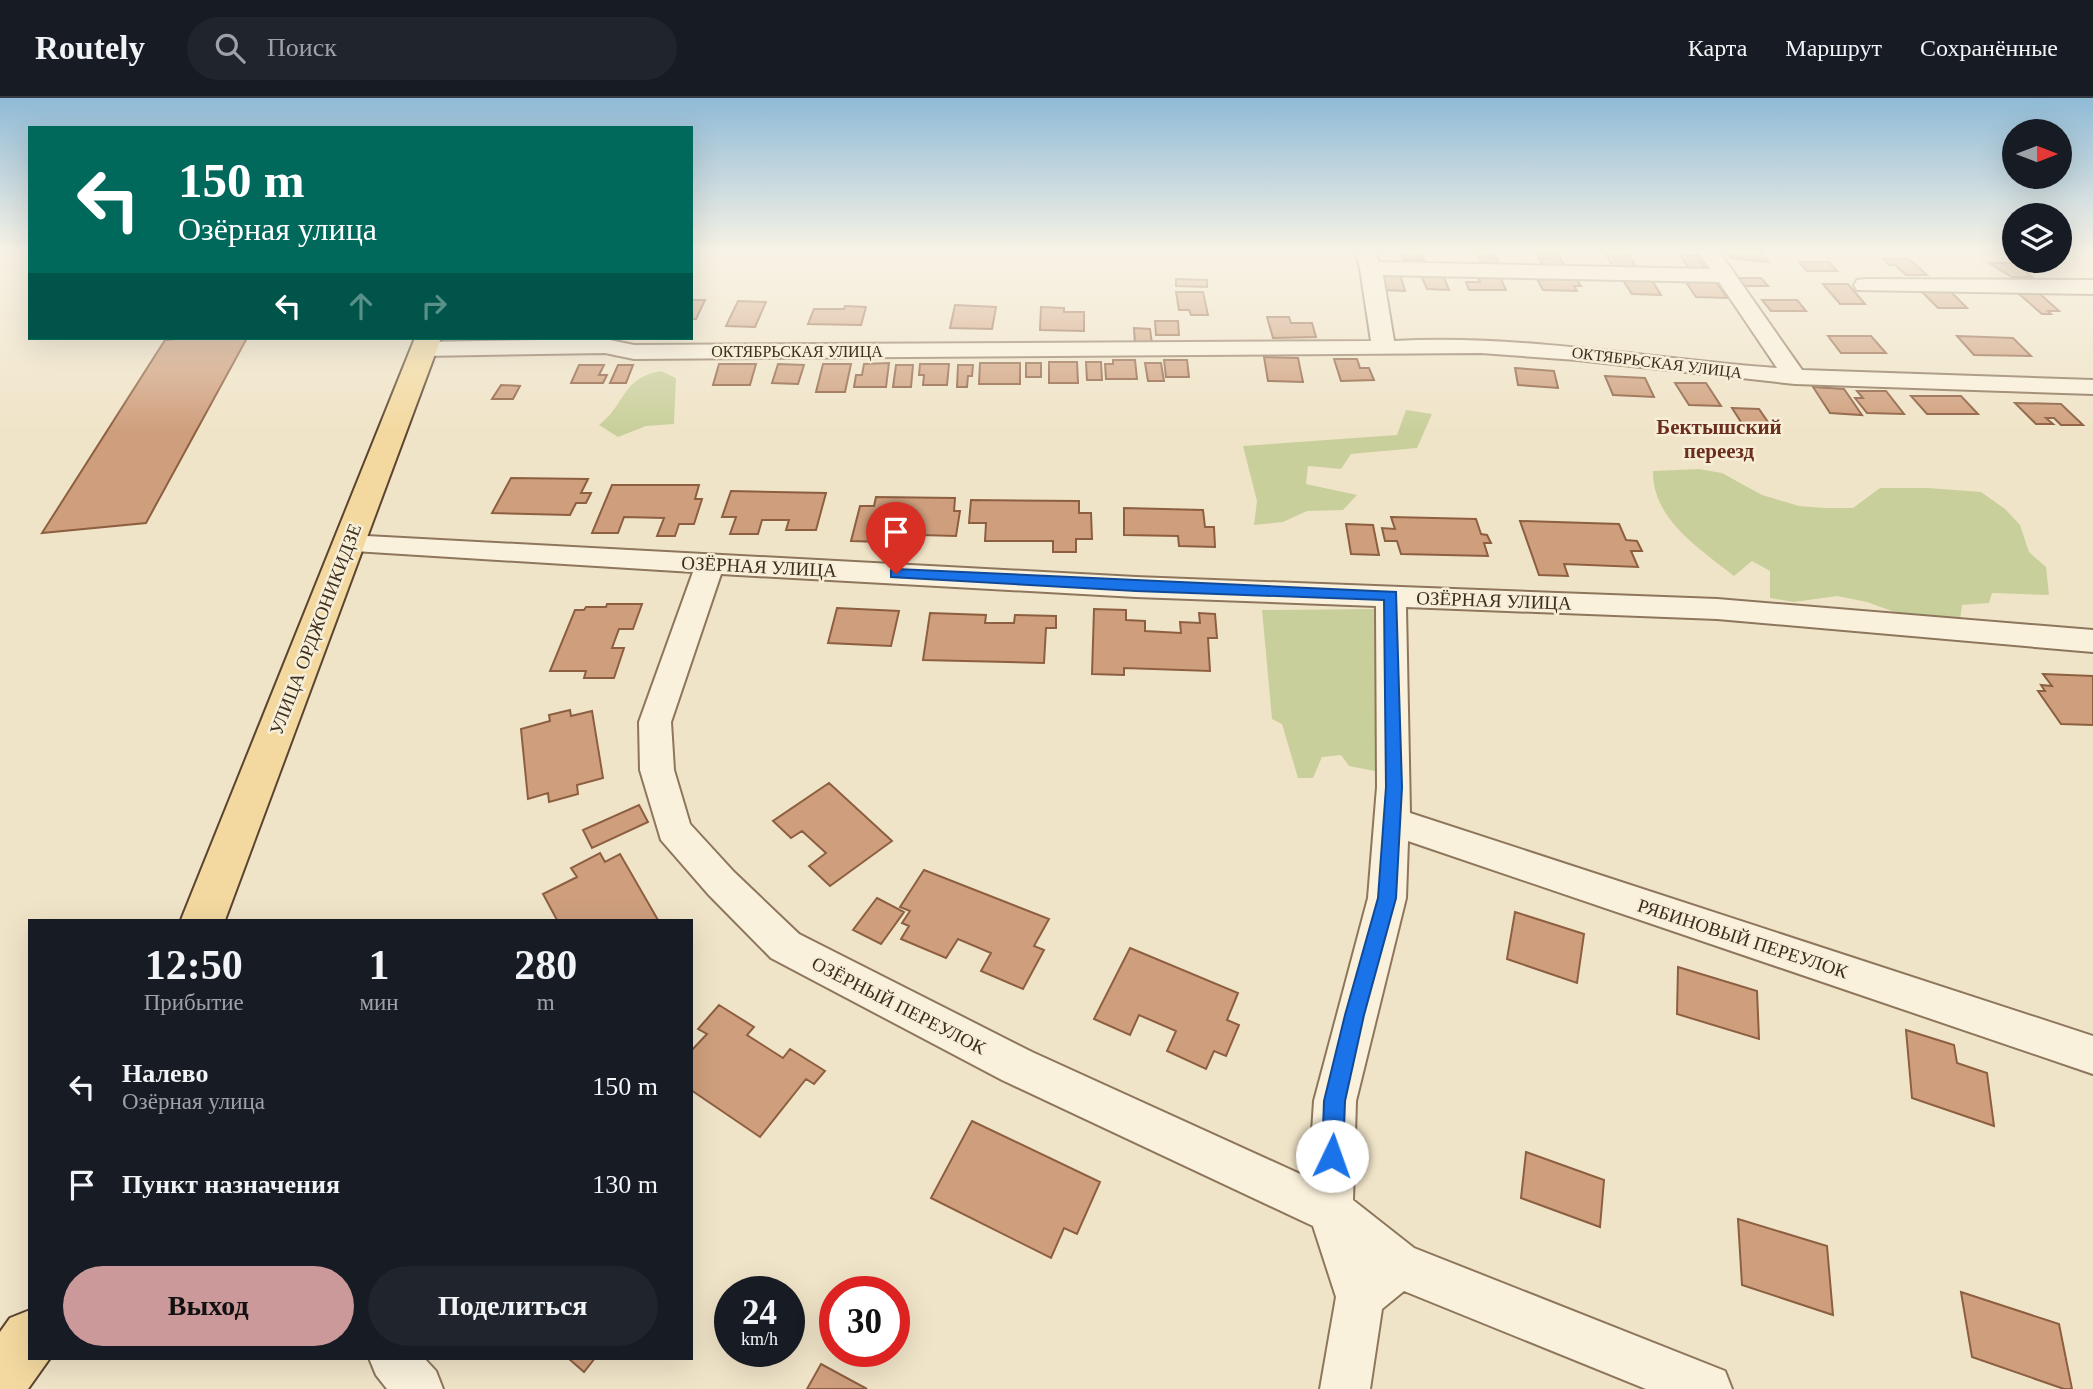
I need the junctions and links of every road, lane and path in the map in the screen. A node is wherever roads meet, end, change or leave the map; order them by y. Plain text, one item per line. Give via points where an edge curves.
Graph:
1 (1377, 310) edge
2 (1748, 310) edge
3 (426, 343) edge
4 (1384, 348) junction
5 (1794, 377) junction
6 (2093, 387) edge
7 (348, 544) junction
8 (710, 564) junction
9 (1391, 596) junction
10 (2093, 641) edge
11 (1392, 821) junction
12 (203, 919) edge
13 (2093, 1055) edge
14 (1329, 1211) junction
15 (1398, 1265) junction
16 (1360, 1297) junction
17 (28, 1341) edge
18 (395, 1360) edge
19 (0, 1380) edge
20 (418, 1389) edge
21 (1345, 1389) edge
22 (1706, 1389) edge

1 - 4 street
2 - 5 street
3 - 4 street, ОКТЯБРЬСКАЯ УЛИЦА via 605,346 634,352
3 - 7 main road, УЛИЦА ОРДЖОНИКИДЗЕ
4 - 5 street, ОКТЯБРЬСКАЯ УЛИЦА via 1500,345
5 - 6 street, ОКТЯБРЬСКАЯ УЛИЦА
7 - 8 street, ОЗЁРНАЯ УЛИЦА
7 - 12 main road, УЛИЦА ОРДЖОНИКИДЗЕ
8 - 9 street, ОЗЁРНАЯ УЛИЦА
8 - 14 street, ОЗЁРНЫЙ ПЕРЕУЛОК via 655,722 657,769 674,830 721,883 785,946 1017,1066
9 - 10 street, ОЗЁРНАЯ УЛИЦА via 1717,609
9 - 11 street
11 - 13 street, РЯБИНОВЫЙ ПЕРЕУЛОК
11 - 14 street via 1387,898 1335,1101
14 - 15 street, ОЗЁРНЫЙ ПЕРЕУЛОК
14 - 16 street
15 - 16 street
15 - 22 street, ОЗЁРНЫЙ ПЕРЕУЛОК
16 - 21 street
17 - 19 main road
18 - 20 street

